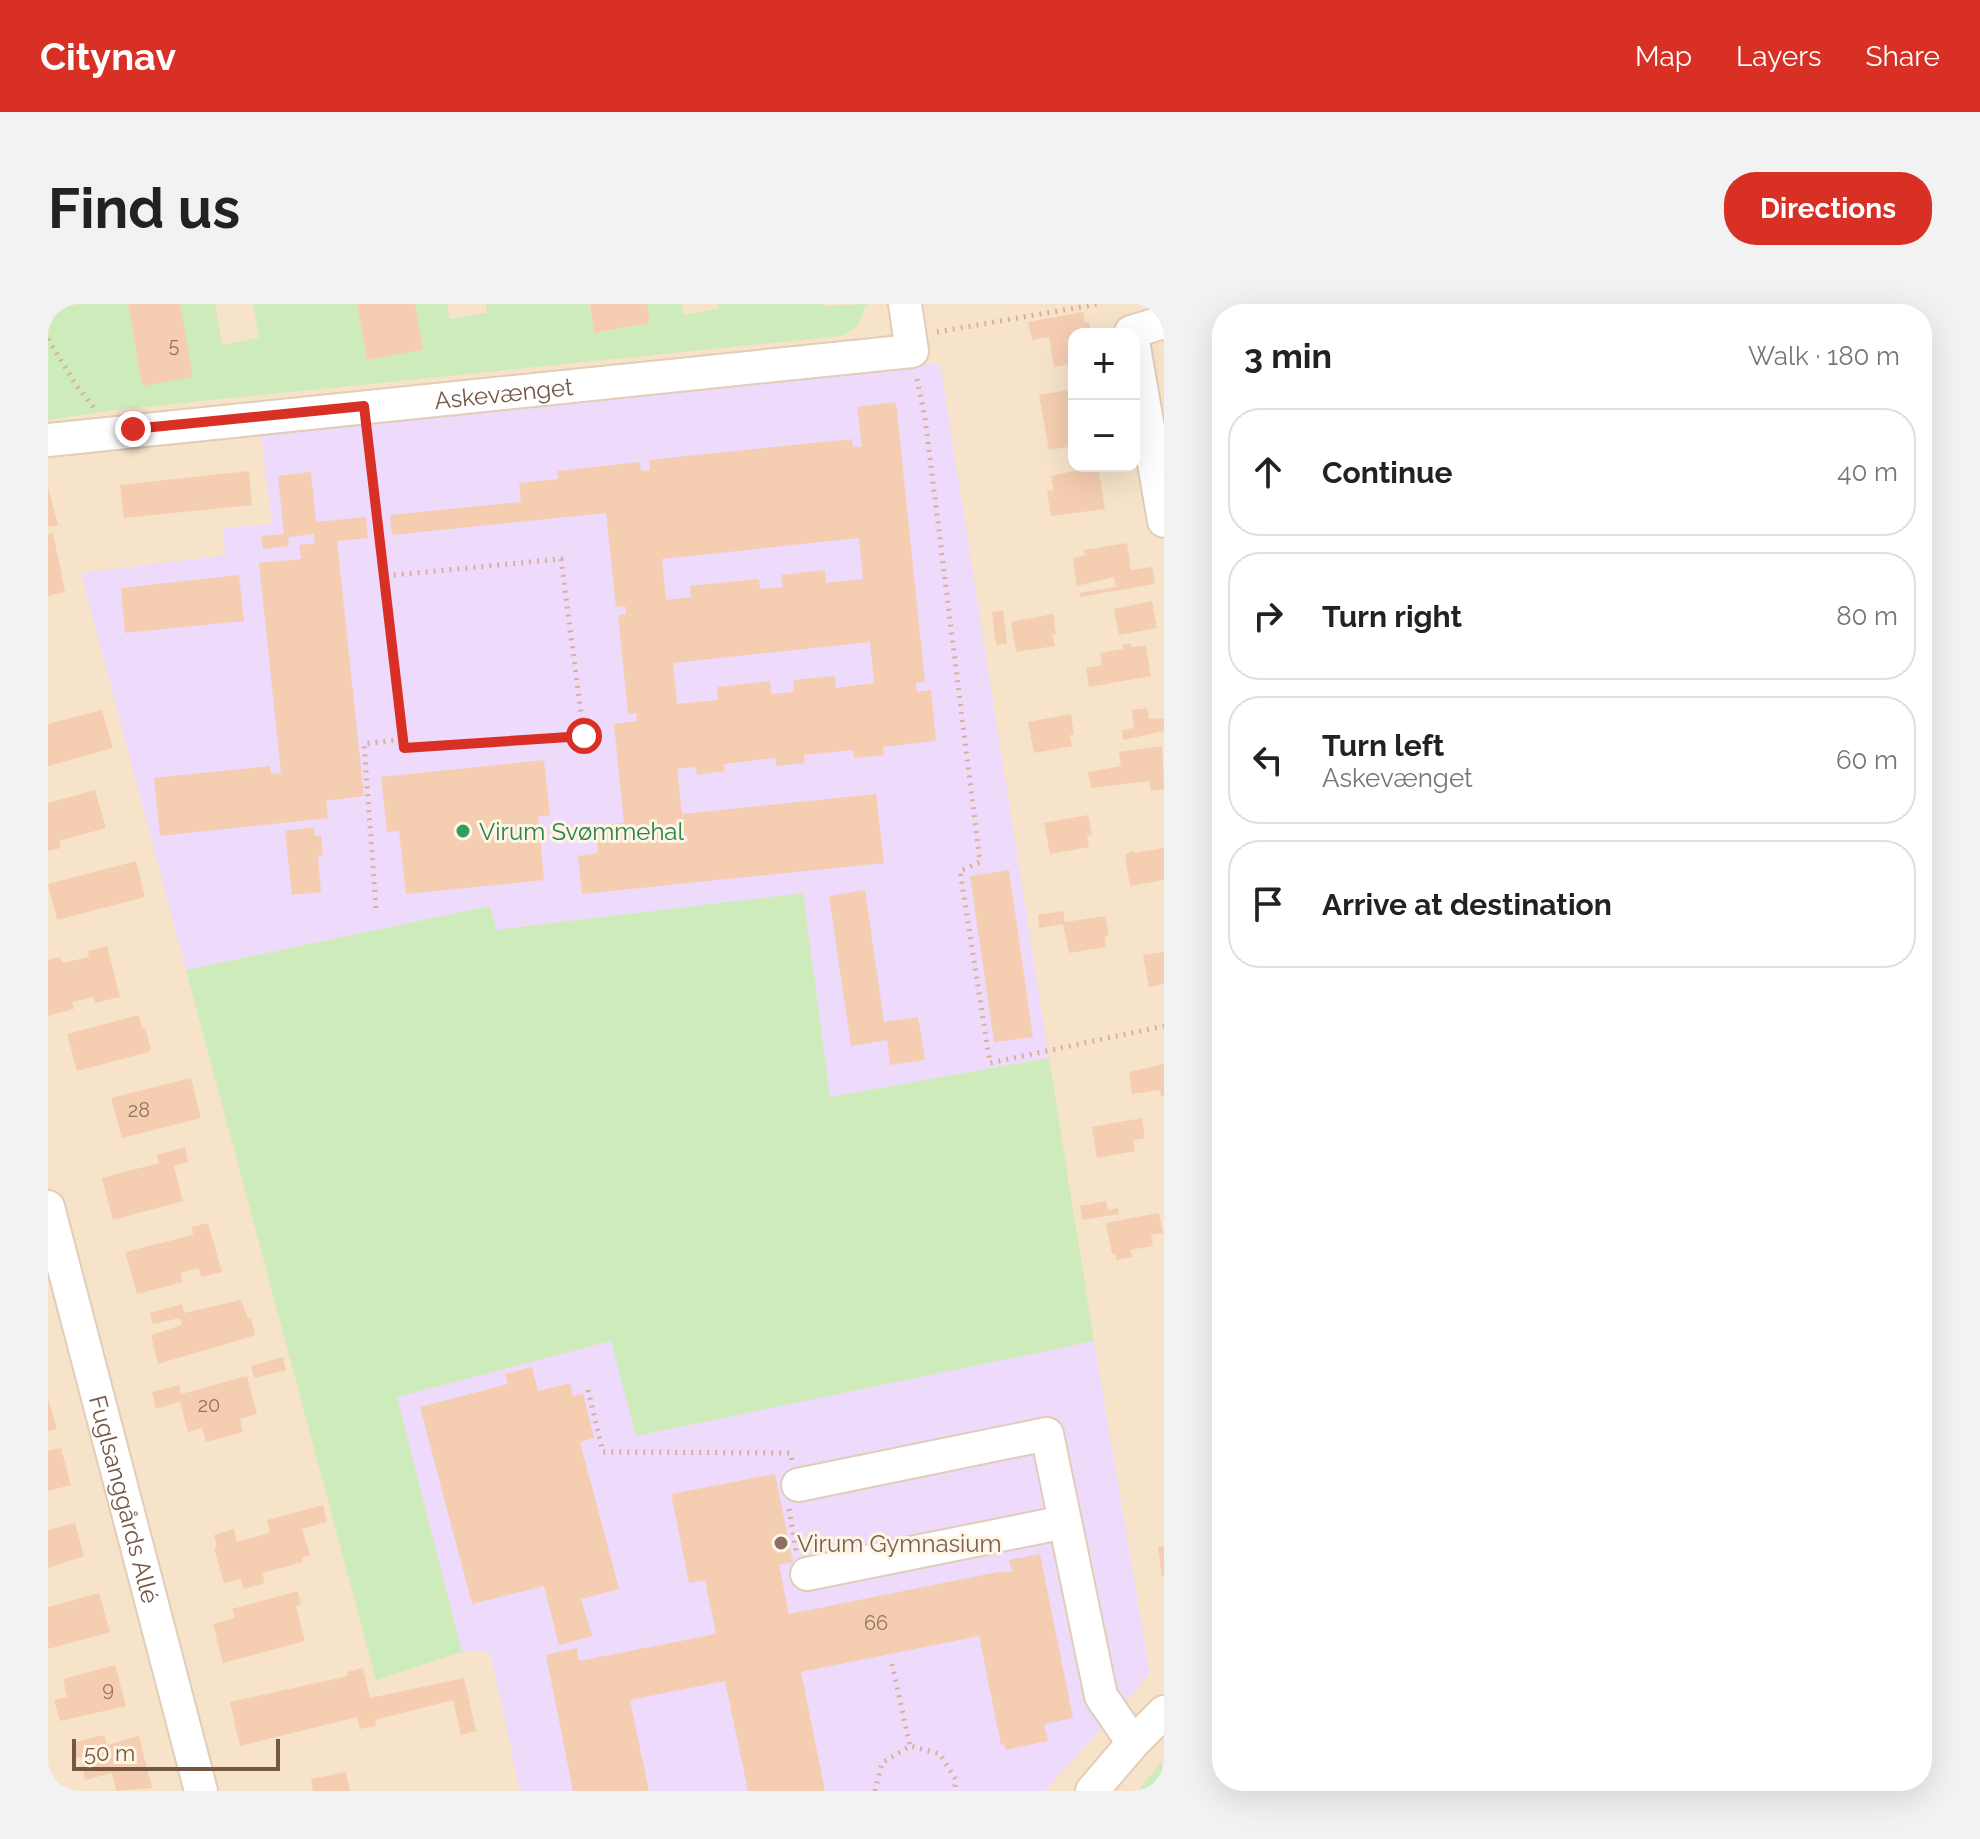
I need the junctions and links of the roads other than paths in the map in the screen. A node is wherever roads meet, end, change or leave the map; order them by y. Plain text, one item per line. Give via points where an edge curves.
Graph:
1 (1164, 322) edge
2 (1136, 328) edge
3 (909, 330) edge
4 (1140, 381) edge
5 (48, 440) edge
6 (1164, 521) edge
7 (48, 1207) edge
8 (798, 1485) road end
9 (1065, 1522) junction
10 (807, 1574) road end
11 (1164, 1716) edge
12 (1133, 1743) junction
13 (201, 1791) edge
14 (1092, 1791) edge

1 - 2 street
3 - 5 street, Askevænget via 364,406
4 - 6 street
7 - 13 street, Fuglsanggårds Allé
8 - 9 street via 1047,1434
9 - 10 street
9 - 12 street via 1101,1696
11 - 12 street
12 - 14 street

